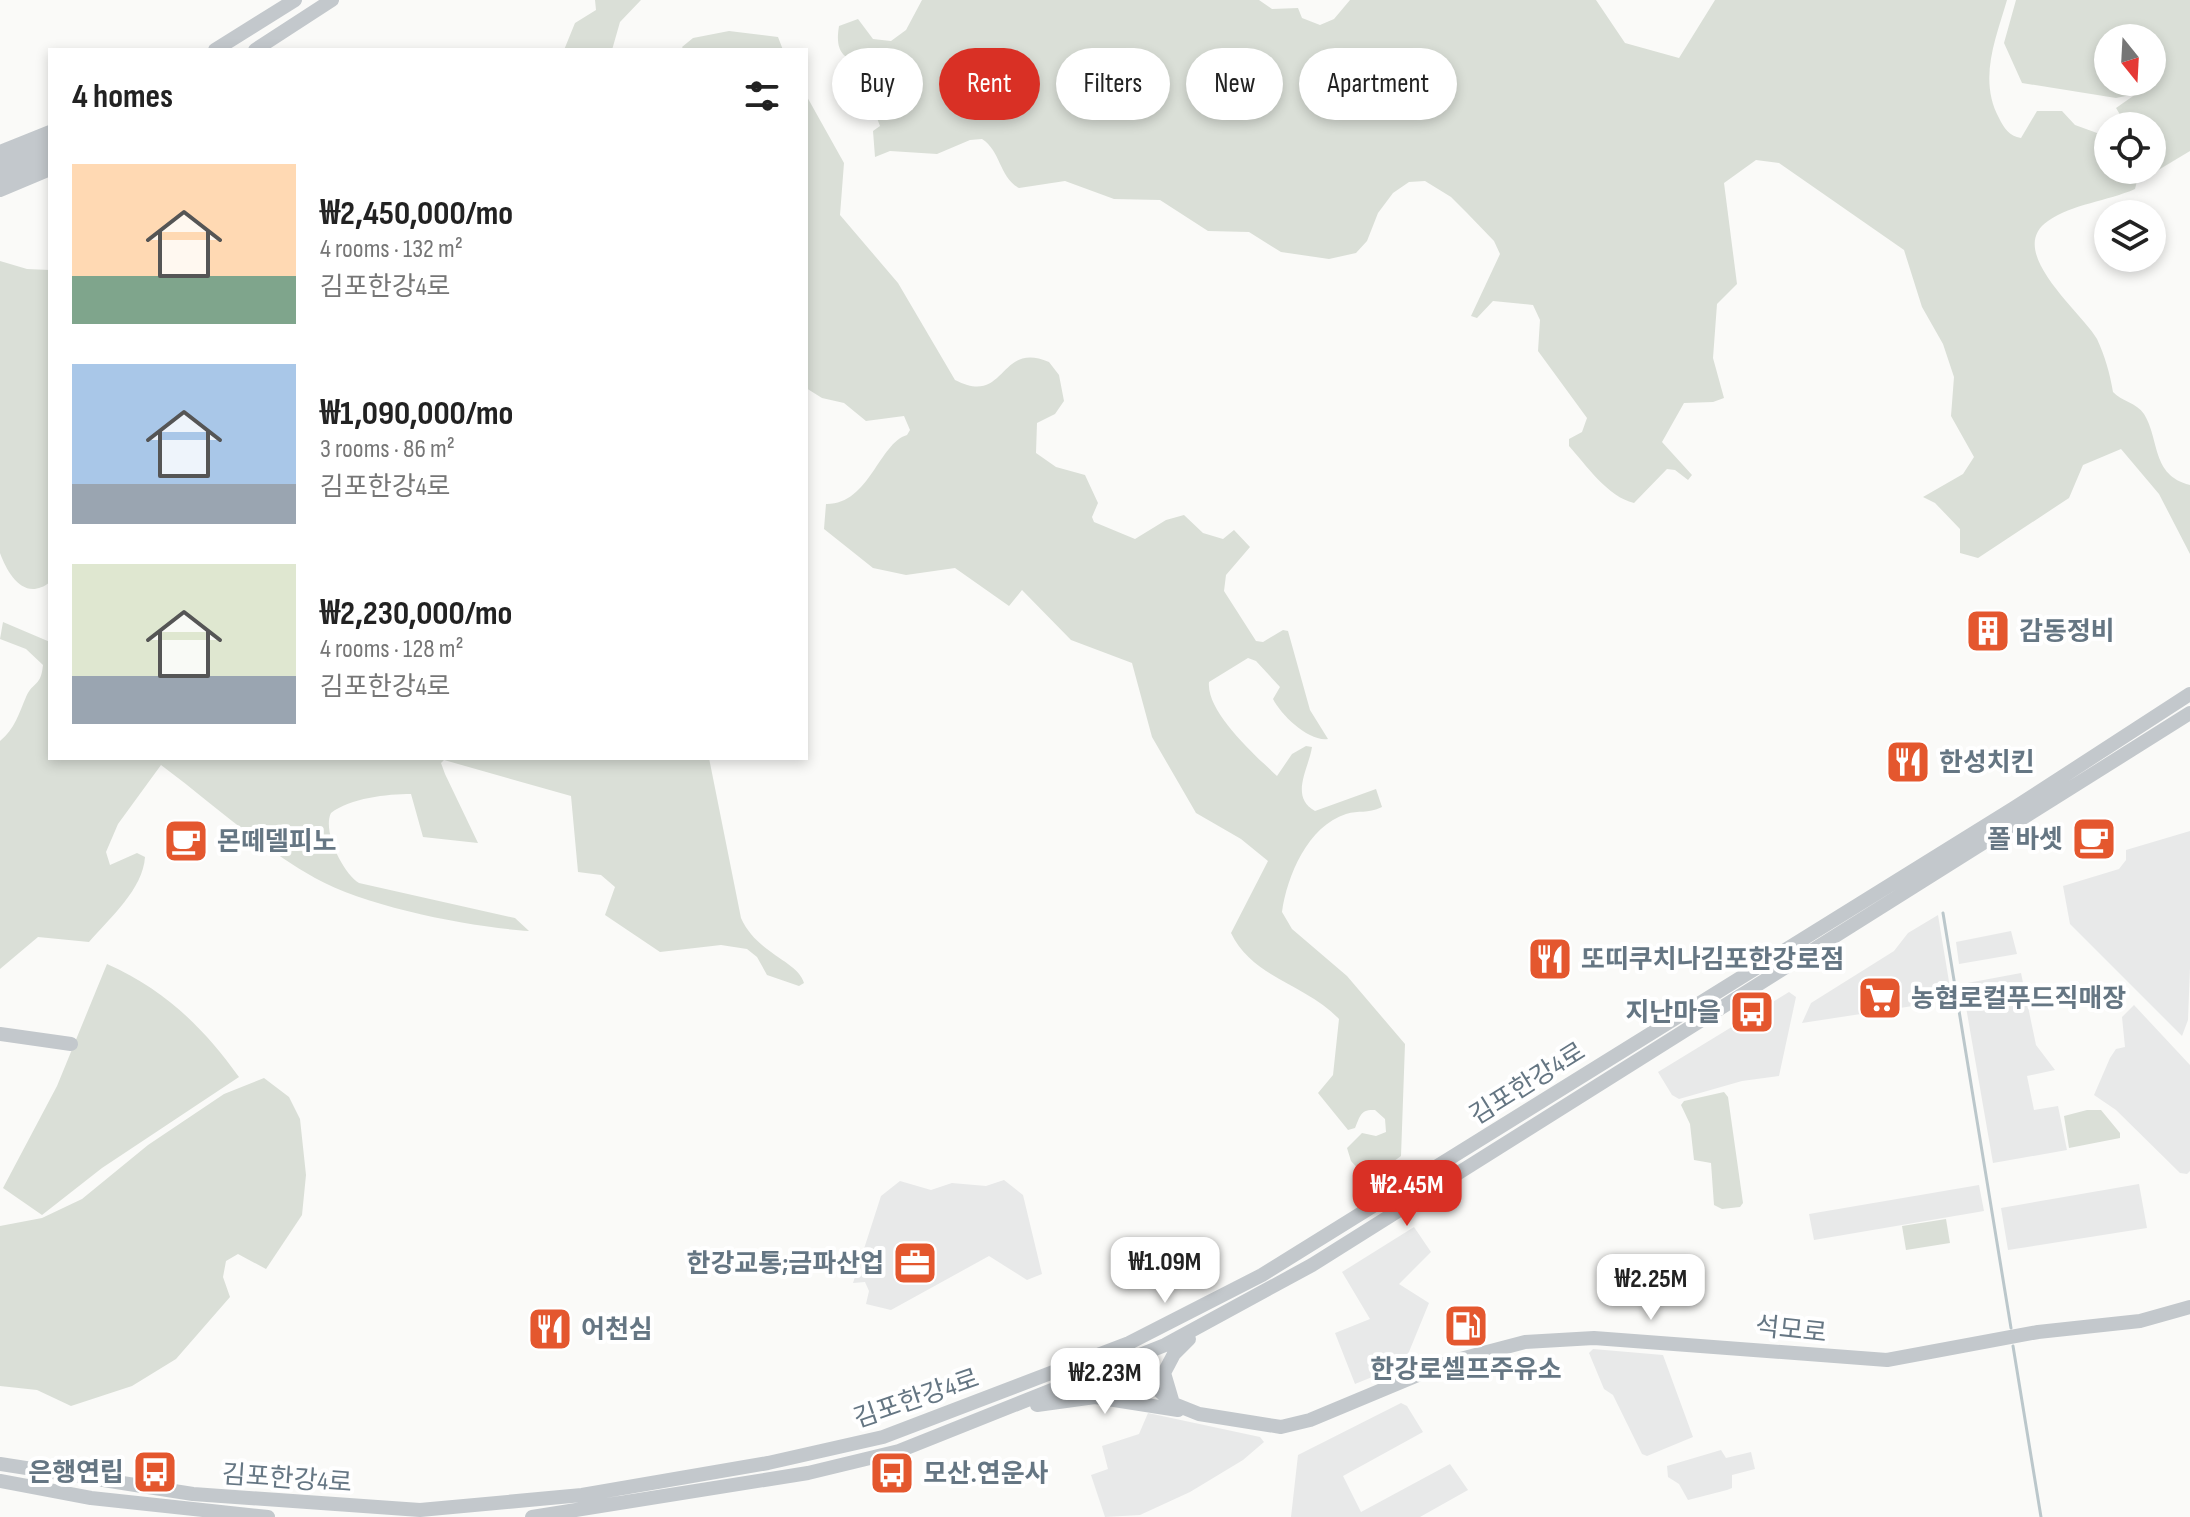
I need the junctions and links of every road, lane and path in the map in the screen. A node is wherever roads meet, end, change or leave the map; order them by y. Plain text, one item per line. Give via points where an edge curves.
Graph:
1 (295, 0) edge
2 (332, 0) edge
3 (218, 48) edge
4 (258, 48) edge
5 (48, 133) edge
6 (48, 146) edge
7 (0, 152) edge
8 (48, 158) edge
9 (0, 164) edge
10 (48, 170) edge
11 (0, 176) edge
12 (0, 190) edge
13 (2190, 694) edge
14 (2190, 713) edge
15 (0, 1034) edge
16 (71, 1044) dead end
17 (2190, 1307) edge
18 (1200, 1328) junction
19 (1136, 1357) junction
20 (1174, 1404) junction
21 (1013, 1408) junction
22 (1199, 1414) junction
23 (0, 1464) edge
24 (0, 1481) edge
25 (326, 1512) edge
26 (268, 1517) edge
27 (532, 1517) edge

1 - 3 street
2 - 4 street
5 - 7 street
6 - 9 street
8 - 11 street
10 - 12 street
13 - 25 street, 김포한강4로 via 1338,1230 1164,1328 990,1398 840,1449 582,1495 460,1508
14 - 18 street, 김포한강4로 via 1312,1265
15 - 16 street
17 - 22 street, 석모로 via 2140,1321 2038,1332 1887,1360 1725,1345 1551,1338 1449,1362 1298,1424 1260,1427
18 - 19 street, 김포한강4로
18 - 20 street via 1174,1354 1164,1373
19 - 20 street, 석모로 via 1153,1385
19 - 21 street, 김포한강4로
20 - 22 street, 석모로
21 - 22 street via 1095,1397
21 - 27 street, 김포한강4로 via 853,1464
23 - 25 street, 김포한강4로
24 - 26 street, 김포한강4로 via 103,1500

